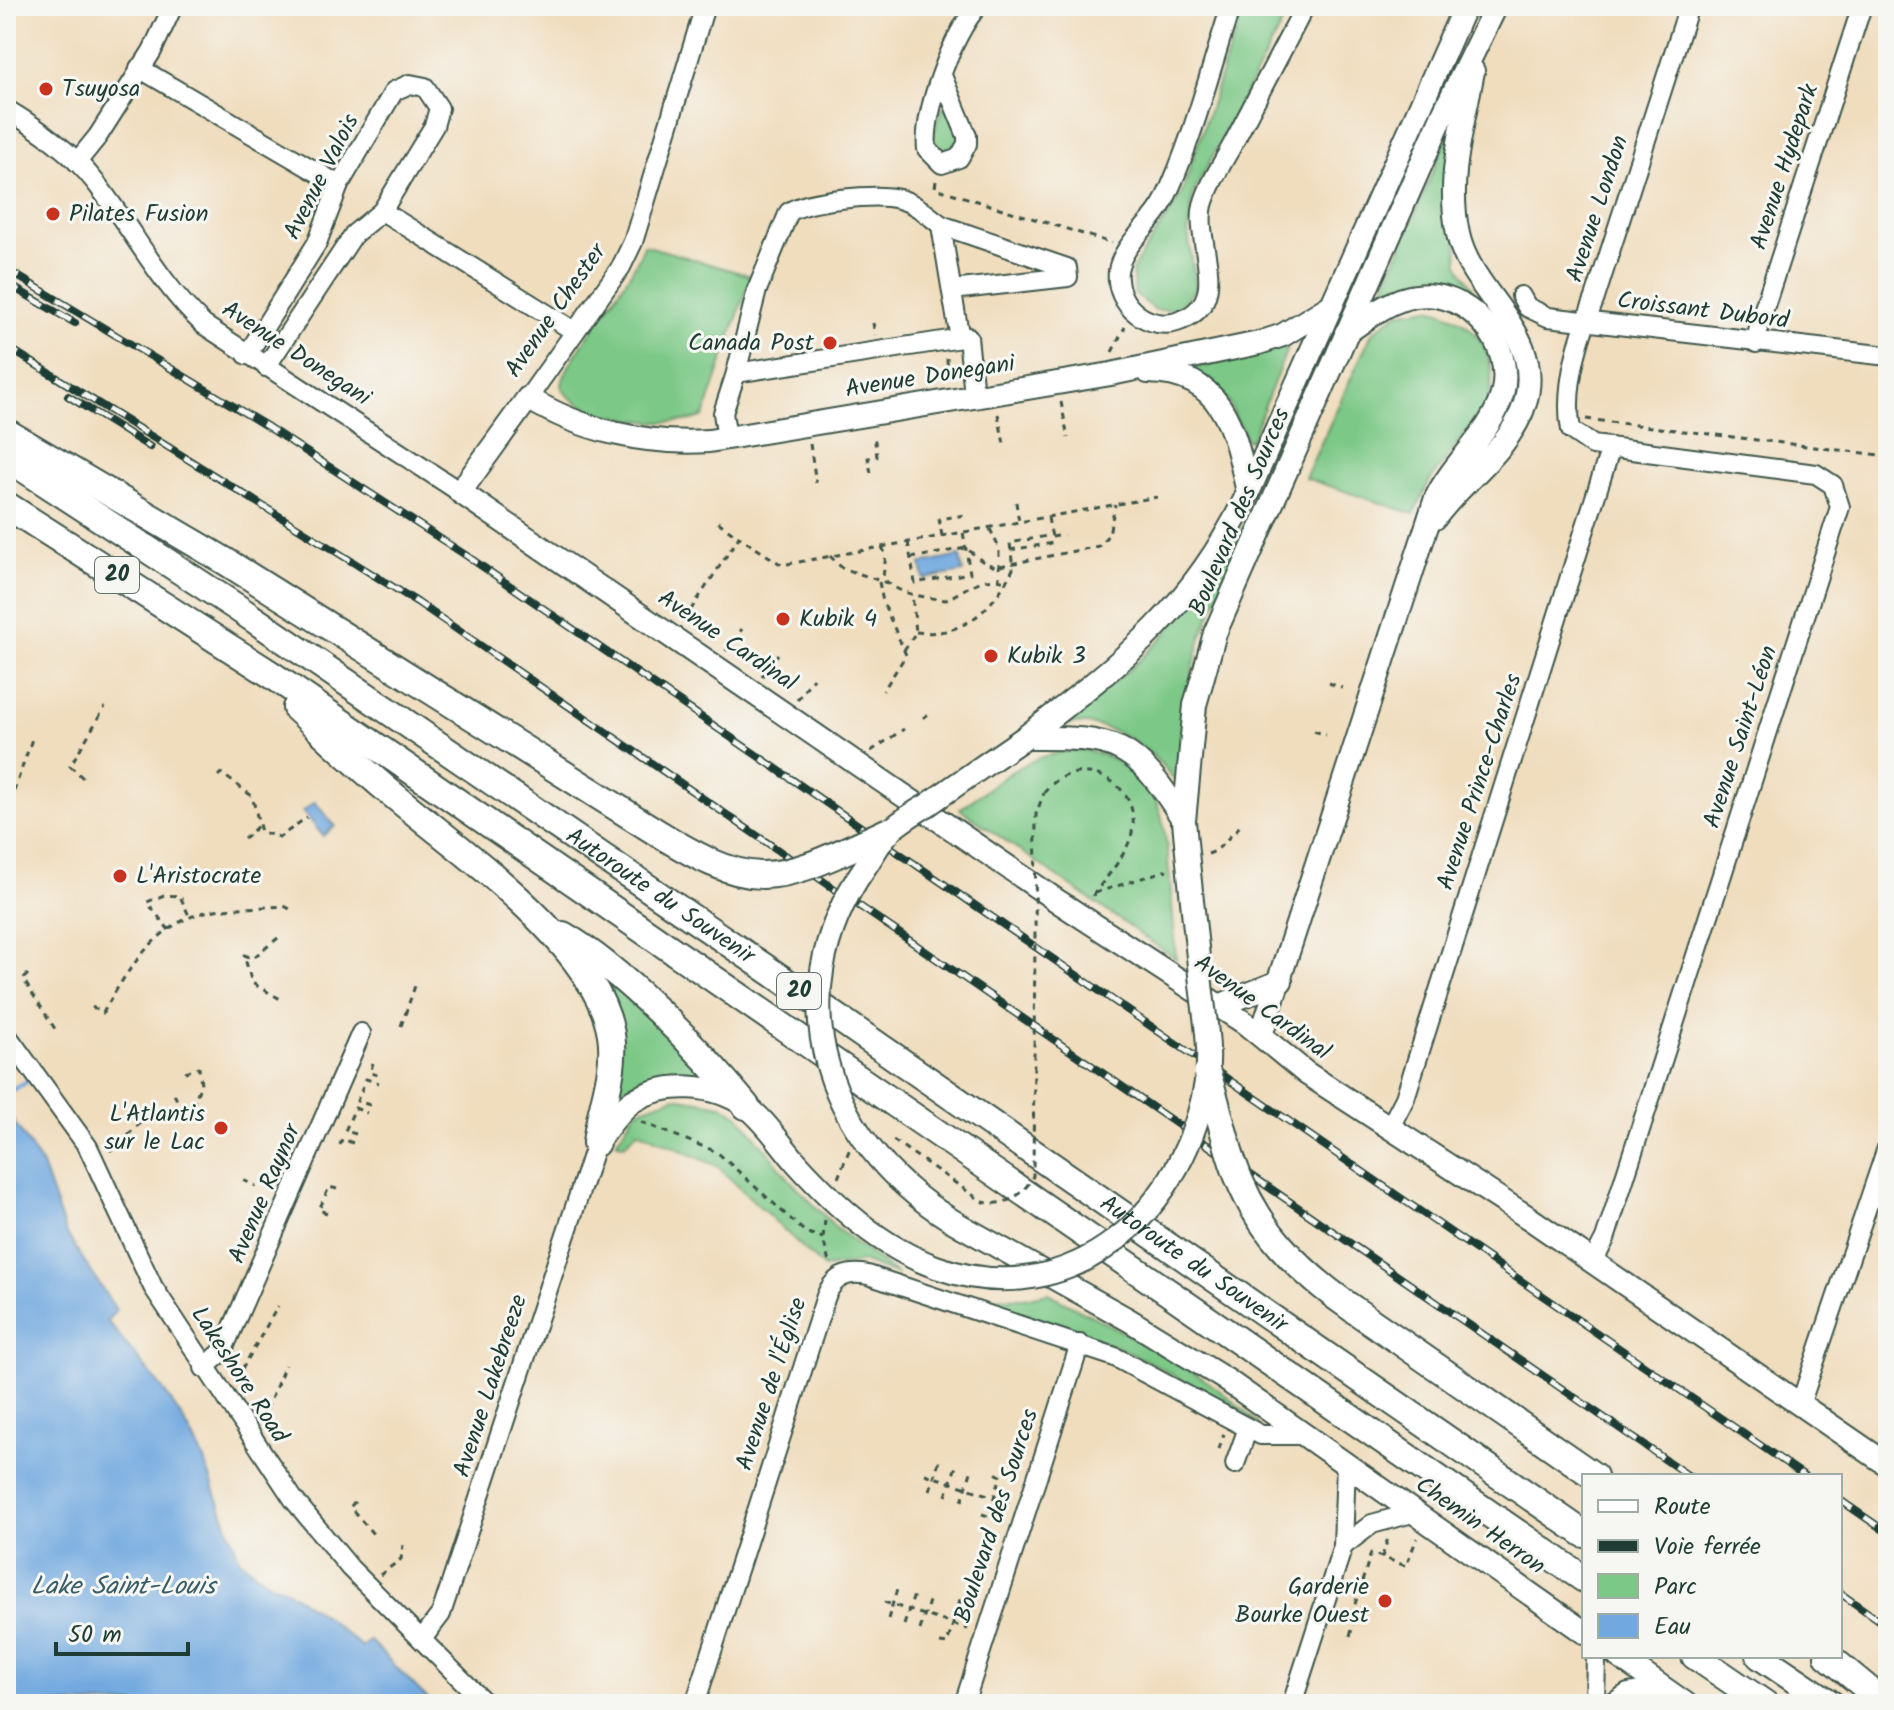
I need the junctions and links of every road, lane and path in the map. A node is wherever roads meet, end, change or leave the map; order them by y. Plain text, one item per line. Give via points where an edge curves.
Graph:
1 (173, 6) edge
2 (705, 6) edge
3 (978, 6) edge
4 (1231, 6) edge
5 (1305, 6) edge
6 (1465, 6) edge
7 (1496, 6) edge
8 (1689, 6) edge
9 (1862, 6) edge
10 (1477, 48) junction
11 (139, 68) junction
12 (943, 78) dead end
13 (6, 109) edge
14 (77, 162) junction
15 (937, 177) dead end
16 (339, 185) junction
17 (382, 211) junction
18 (941, 225) junction
19 (1117, 244) dead end
20 (952, 290) junction
21 (1521, 296) dead end
22 (1332, 305) junction
23 (1585, 321) junction
24 (1127, 324) dead end
25 (574, 331) junction
26 (1346, 333) junction
27 (960, 338) junction
28 (1756, 343) junction
29 (247, 355) junction
30 (1888, 356) edge
31 (266, 367) junction
32 (1109, 367) junction
33 (948, 368) dead end
34 (736, 373) junction
35 (947, 386) dead end
36 (974, 395) junction
37 (1060, 397) dead end
38 (528, 398) junction
39 (997, 408) dead end
40 (1577, 424) junction
41 (873, 429) dead end
42 (6, 432) edge
43 (727, 438) junction
44 (1068, 438) dead end
45 (809, 440) dead end
46 (1611, 447) junction
47 (1005, 449) dead end
48 (1836, 451) junction
49 (1888, 456) edge
50 (6, 457) edge
51 (1835, 459) dead end
52 (871, 473) dead end
53 (816, 483) dead end
54 (460, 492) junction
55 (1248, 493) junction
56 (1157, 497) dead end
57 (1016, 502) dead end
58 (6, 505) edge
59 (1115, 505) junction
60 (965, 515) dead end
61 (1048, 518) junction
62 (718, 522) dead end
63 (1019, 524) junction
64 (990, 528) junction
65 (963, 532) junction
66 (1064, 535) dead end
67 (942, 536) junction
68 (1423, 536) junction
69 (739, 537) junction
70 (1052, 539) junction
71 (908, 542) junction
72 (882, 547) junction
73 (966, 548) junction
74 (830, 556) junction
75 (1055, 557) junction
76 (911, 558) junction
77 (1012, 564) junction
78 (999, 566) junction
79 (999, 579) junction
80 (1006, 581) junction
81 (879, 582) junction
82 (887, 583) junction
83 (607, 590) joint
84 (912, 594) junction
85 (682, 622) dead end
86 (742, 629) dead end
87 (916, 632) junction
88 (228, 647) junction
89 (904, 650) junction
90 (726, 651) dead end
91 (778, 654) dead end
92 (762, 676) dead end
93 (813, 678) dead end
94 (1329, 683) dead end
95 (1342, 688) dead end
96 (883, 691) dead end
97 (797, 700) dead end
98 (105, 707) dead end
99 (930, 713) dead end
100 (923, 718) dead end
101 (904, 729) dead end
102 (1314, 731) dead end
103 (1326, 735) dead end
104 (1024, 738) junction
105 (32, 739) dead end
106 (871, 751) dead end
107 (70, 766) junction
108 (68, 773) dead end
109 (218, 776) dead end
110 (83, 778) dead end
111 (6, 814) edge
112 (307, 817) dead end
113 (1184, 821) junction
114 (259, 825) junction
115 (889, 831) junction
116 (244, 839) dead end
117 (1089, 902) dead end
118 (294, 911) dead end
119 (190, 918) junction
120 (545, 926) junction
121 (169, 930) junction
122 (278, 938) dead end
123 (28, 974) dead end
124 (1281, 981) junction
125 (415, 986) dead end
126 (284, 1001) dead end
127 (1219, 1006) junction
128 (92, 1007) dead end
129 (401, 1026) dead end
130 (57, 1032) dead end
131 (361, 1033) dead end
132 (6, 1034) edge
133 (1261, 1035) junction
134 (373, 1063) dead end
135 (185, 1072) dead end
136 (1207, 1073) junction
137 (382, 1076) dead end
138 (379, 1083) dead end
139 (174, 1094) dead end
140 (178, 1102) dead end
141 (370, 1105) dead end
142 (746, 1106) junction
143 (191, 1110) dead end
144 (367, 1113) dead end
145 (173, 1115) dead end
146 (630, 1118) dead end
147 (1389, 1129) junction
148 (356, 1134) dead end
149 (893, 1140) dead end
150 (353, 1143) dead end
151 (596, 1143) junction
152 (340, 1145) dead end
153 (1888, 1145) edge
154 (108, 1154) dead end
155 (243, 1180) dead end
156 (256, 1186) dead end
157 (337, 1189) dead end
158 (327, 1213) dead end
159 (823, 1238) dead end
160 (1593, 1262) junction
161 (278, 1306) dead end
162 (1080, 1344) junction
163 (285, 1365) dead end
164 (204, 1368) junction
165 (232, 1387) dead end
166 (1800, 1405) junction
167 (1226, 1426) dead end
168 (259, 1427) dead end
169 (1248, 1428) junction
170 (1306, 1435) junction
171 (1219, 1450) dead end
172 (939, 1461) dead end
173 (1346, 1463) junction
174 (1235, 1464) dead end
175 (1888, 1465) edge
176 (956, 1466) dead end
177 (971, 1472) dead end
178 (995, 1473) dead end
179 (925, 1474) dead end
180 (1591, 1474) edge
181 (934, 1477) junction
182 (950, 1483) junction
183 (966, 1488) junction
184 (930, 1490) dead end
185 (946, 1496) dead end
186 (994, 1497) junction
187 (962, 1501) dead end
188 (355, 1502) dead end
189 (1011, 1503) dead end
190 (1416, 1512) junction
191 (982, 1514) dead end
192 (1391, 1529) dead end
193 (1582, 1533) edge
194 (373, 1534) dead end
195 (1417, 1538) dead end
196 (403, 1545) dead end
197 (1343, 1546) junction
198 (1382, 1557) junction
199 (377, 1578) dead end
200 (1582, 1578) edge
201 (898, 1586) dead end
202 (915, 1592) dead end
203 (930, 1598) dead end
204 (954, 1599) dead end
205 (884, 1602) dead end
206 (893, 1604) junction
207 (909, 1610) junction
208 (1366, 1610) dead end
209 (925, 1615) junction
210 (1355, 1618) junction
211 (888, 1619) dead end
212 (953, 1624) junction
213 (904, 1625) dead end
214 (971, 1629) dead end
215 (920, 1630) dead end
216 (1582, 1631) edge
217 (1350, 1636) dead end
218 (422, 1639) junction
219 (940, 1643) dead end
220 (1596, 1658) edge
221 (1621, 1658) edge
222 (1698, 1658) edge
223 (1763, 1658) edge
224 (1830, 1658) edge
225 (1662, 1687) junction
226 (486, 1704) edge
227 (695, 1704) edge
228 (964, 1704) edge
229 (1292, 1704) edge
230 (1595, 1704) edge
231 (1611, 1704) edge
232 (1686, 1704) edge
233 (1765, 1704) edge
234 (1831, 1704) edge
235 (1886, 1704) edge

1 - 11 street
2 - 25 street, Avenue Chester via 633,242
3 - 12 street via 955,39
4 - 5 street via 1163,203 1119,266 1126,301 1153,323 1184,320 1205,299 1210,281 1201,237 1205,200
6 - 22 main road, Boulevard des Sources
7 - 10 main road, Boulevard des Sources
8 - 23 street, Avenue London
9 - 28 street, Avenue Hydepark
10 - 26 main road, Boulevard des Sources
10 - 68 main road via 1454,157 1454,210 1461,248 1473,274 1520,336 1528,387 1511,431
11 - 14 street
11 - 16 street
13 - 14 street, Avenue Donegani
14 - 29 street, Avenue Donegani via 181,302 214,334
15 - 19 path via 935,188
16 - 17 street, Avenue Valois via 394,91 410,84 425,87 439,108 434,126
16 - 29 street, Avenue Valois via 317,243
17 - 25 street
17 - 31 street, Avenue Valois via 354,234
18 - 20 street
18 - 20 street via 1067,268 1068,277
18 - 34 street via 914,205 881,196 803,205 789,212 757,290
20 - 27 street
21 - 23 street, Croissant Dubord via 1540,315
22 - 32 main road via 1270,340
22 - 55 main road, Boulevard des Sources
23 - 28 street, Croissant Dubord
23 - 40 street, Avenue London via 1577,342
24 - 32 path
25 - 38 street, Avenue Chester
26 - 68 main road via 1395,301 1430,295 1465,306 1496,343 1504,379 1500,399 1443,483
26 - 113 main road, Boulevard des Sources via 1213,641 1195,705
27 - 34 street
27 - 36 street via 968,337
28 - 30 street, Croissant Dubord
29 - 31 street, Avenue Donegani
31 - 54 street, Avenue Donegani
32 - 36 main road, Avenue Donegani
32 - 55 main road via 1168,374 1209,394 1232,425
33 - 35 path
34 - 43 street via 723,413
36 - 43 main road, Avenue Donegani
37 - 44 path
38 - 43 main road, Avenue Donegani via 572,421 617,434 671,441
38 - 54 main road, Avenue Chester
39 - 47 path
40 - 46 street, Avenue Saint-Léon via 1586,442
40 - 48 path
41 - 52 path via 877,457 868,458
42 - 115 highway, bridge via 225,561 708,863 755,875 802,870
45 - 53 path
46 - 147 street, Avenue Prince-Charles via 1405,1098
46 - 160 street, Avenue Saint-Léon via 1816,474 1833,485 1840,507 1605,1239
48 - 49 path
48 - 51 path
50 - 193 highway, Autoroute du Souvenir / 20 via 741,951
54 - 83 main road, Avenue Donegani
55 - 104 main road, Boulevard des Sources via 1217,553 1175,608 1122,662
56 - 59 path
57 - 63 path
58 - 88 highway, Autoroute du Souvenir / 20
59 - 61 path
59 - 75 path via 1109,534 1099,546
60 - 67 path via 939,519
61 - 63 path
61 - 70 path
62 - 69 path
63 - 64 path
64 - 65 path
64 - 78 path via 999,548
65 - 67 path
65 - 73 path
66 - 70 path
67 - 71 path
68 - 124 main road
69 - 74 path via 782,565
69 - 85 path
70 - 75 path
70 - 77 path via 1010,550
71 - 72 path
71 - 76 path
72 - 74 path
72 - 82 path
73 - 76 path
73 - 76 path via 970,573 915,583
73 - 78 path
74 - 81 path via 842,568
75 - 77 path
77 - 78 path
77 - 80 path
78 - 79 path
79 - 80 path
79 - 84 path via 964,585 946,600
80 - 87 path via 969,624 945,633
81 - 82 path
81 - 89 path
82 - 84 path
83 - 127 main road, Avenue Cardinal
84 - 87 path
86 - 90 path
87 - 89 path
88 - 120 highway
88 - 200 highway, Autoroute du Souvenir / 20
89 - 96 path via 905,660
91 - 92 path
93 - 97 path
94 - 95 path
98 - 107 path
99 - 100 path
101 - 106 path
102 - 103 path
104 - 113 main road via 1095,739 1129,752 1155,777
104 - 115 main road, Boulevard des Sources, bridge
105 - 111 path
107 - 108 path
107 - 110 path
109 - 114 path via 221,773 252,796
112 - 114 path via 280,837 266,836
113 - 136 main road, Boulevard des Sources, bridge
114 - 116 path
115 - 170 main road, Chemin Herron, bridge via 849,892 831,933 820,1004 823,1049 841,1106 876,1158 920,1200 1180,1351
117 - 149 path, bridge via 1128,843 1133,818 1129,801 1114,783 1086,772 1059,778 1038,805 1035,1163 1028,1186 1011,1200 983,1202
118 - 119 path via 284,906 216,910
119 - 121 path
119 - 121 path via 180,896 147,902
120 - 142 highway via 583,947 643,1000 706,1059
120 - 151 highway via 593,987 609,1025 612,1064
121 - 128 path via 132,962 103,1013
122 - 126 path via 253,958 244,955 252,983
123 - 130 path via 23,979
124 - 127 main road
124 - 133 main road
125 - 129 path
127 - 133 main road, Avenue Cardinal
131 - 164 street, Avenue Raynor via 222,1352
132 - 164 street, Lakeshore Road via 88,1147 138,1259
133 - 147 main road, Avenue Cardinal via 1297,1067
134 - 137 path via 370,1073
135 - 143 path via 199,1068 201,1084
136 - 142 main road, Boulevard des Sources, bridge via 1189,1145 1154,1205 1129,1232 1097,1253 1035,1275 984,1277 924,1262 860,1224
136 - 180 highway, bridge via 1232,1161 1263,1225 1301,1269
138 - 141 path via 366,1079 357,1101
139 - 140 path
142 - 151 main road via 699,1088 665,1089 632,1102
144 - 148 path via 355,1108 345,1131
145 - 154 path via 145,1119
146 - 159 path via 717,1152 805,1232
147 - 160 main road, Avenue Cardinal
150 - 152 path via 342,1139
151 - 218 street, Avenue Lakebreeze via 441,1614
153 - 166 street
155 - 156 path
157 - 158 path via 329,1187 319,1210
160 - 166 main road, Avenue Cardinal
161 - 165 path
162 - 169 street via 1142,1370
162 - 227 street, Avenue de l'Église via 868,1275 852,1273 834,1282
162 - 228 street, Boulevard des Sources
163 - 168 path
164 - 218 street, Lakeshore Road via 325,1541
166 - 175 main road, Avenue Cardinal
167 - 171 path
169 - 170 street via 1261,1435
169 - 174 street
170 - 173 main road, Chemin Herron
172 - 181 path
173 - 190 main road, Chemin Herron
173 - 197 street
176 - 182 path
177 - 183 path
178 - 186 path via 1001,1476
179 - 181 path
181 - 182 path
181 - 184 path
182 - 183 path
182 - 185 path
183 - 186 path
183 - 187 path
186 - 189 path
186 - 191 path via 988,1516
188 - 194 path via 350,1507
190 - 197 street via 1372,1524
190 - 216 main road, Chemin Herron
192 - 198 path
195 - 198 path via 1406,1567
196 - 199 path via 401,1559
197 - 229 street
198 - 210 path via 1371,1553 1351,1617
201 - 206 path
202 - 207 path
203 - 209 path
204 - 212 path via 960,1601
205 - 206 path
206 - 207 path
206 - 211 path
207 - 209 path
207 - 213 path
208 - 210 path via 1359,1608
209 - 212 path
209 - 215 path
210 - 217 path
212 - 214 path
212 - 219 path via 947,1644
218 - 226 street, Lakeshore Road
220 - 230 street
221 - 225 main road
222 - 233 highway
223 - 234 highway
224 - 235 highway
225 - 231 street via 1628,1693
225 - 232 main road

